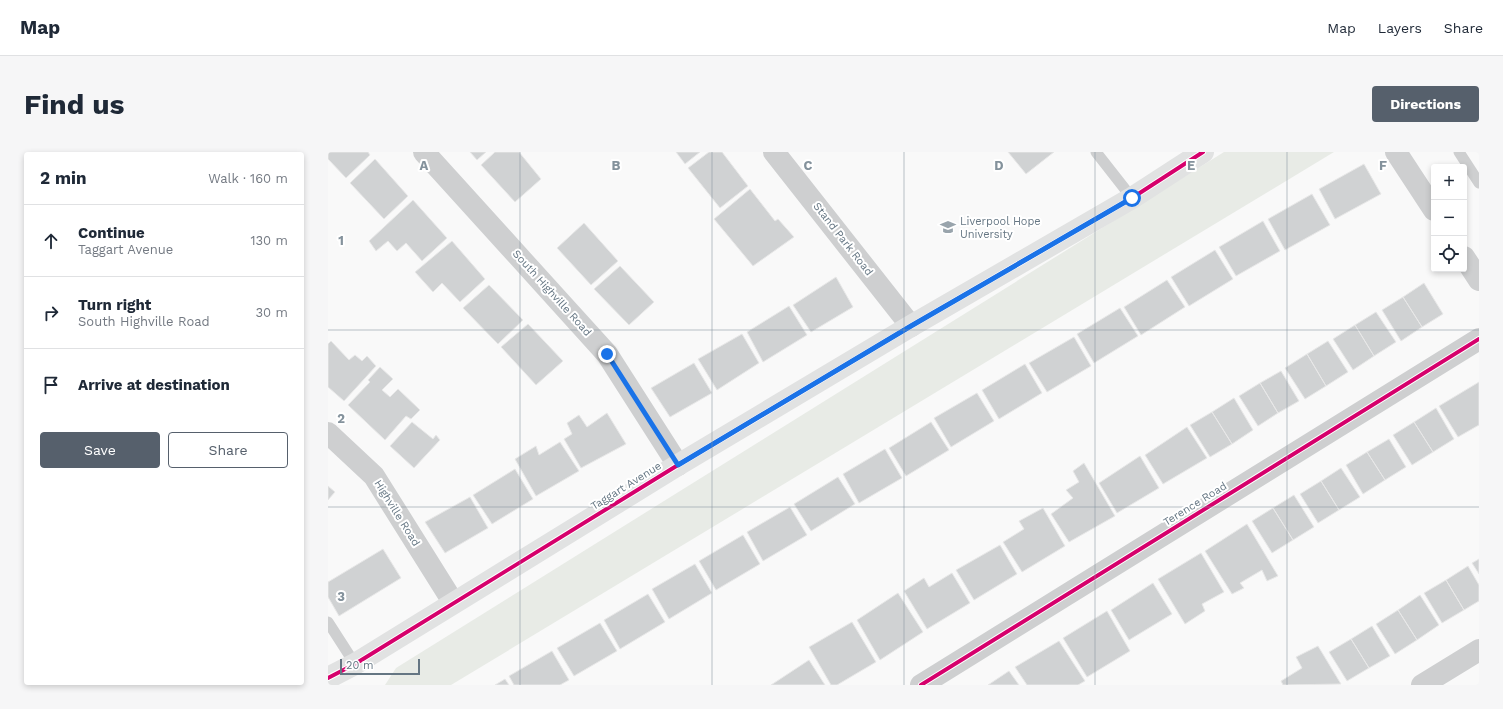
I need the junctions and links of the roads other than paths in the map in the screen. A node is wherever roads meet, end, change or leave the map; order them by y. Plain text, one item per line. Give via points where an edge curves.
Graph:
1 (424, 152) edge
2 (774, 152) edge
3 (1096, 152) edge
4 (1203, 152) edge
5 (1396, 152) edge
6 (1459, 152) edge
7 (1479, 184) edge
8 (1132, 198) junction
9 (1431, 205) edge
10 (1467, 262) edge
11 (1479, 280) edge
12 (911, 326) junction
13 (1479, 339) edge
14 (328, 433) edge
15 (678, 465) junction
16 (453, 602) junction
17 (328, 622) edge
18 (1479, 650) edge
19 (355, 664) junction
20 (328, 678) edge
21 (334, 685) edge
22 (921, 685) edge
23 (1422, 685) edge

1 - 15 street, South Highville Road via 607,354
2 - 12 street, Stand Park Road
3 - 8 lane
4 - 8 street, Taggart Avenue
5 - 9 street
6 - 7 lane
8 - 12 street, Taggart Avenue
10 - 11 street
12 - 15 street, Taggart Avenue
13 - 22 street, Terence Road
14 - 16 street, Highville Road via 374,476
15 - 16 street, Taggart Avenue
16 - 19 street, Taggart Avenue
17 - 19 lane
18 - 23 street
19 - 20 street, Taggart Avenue
19 - 21 street, Taggart Avenue

